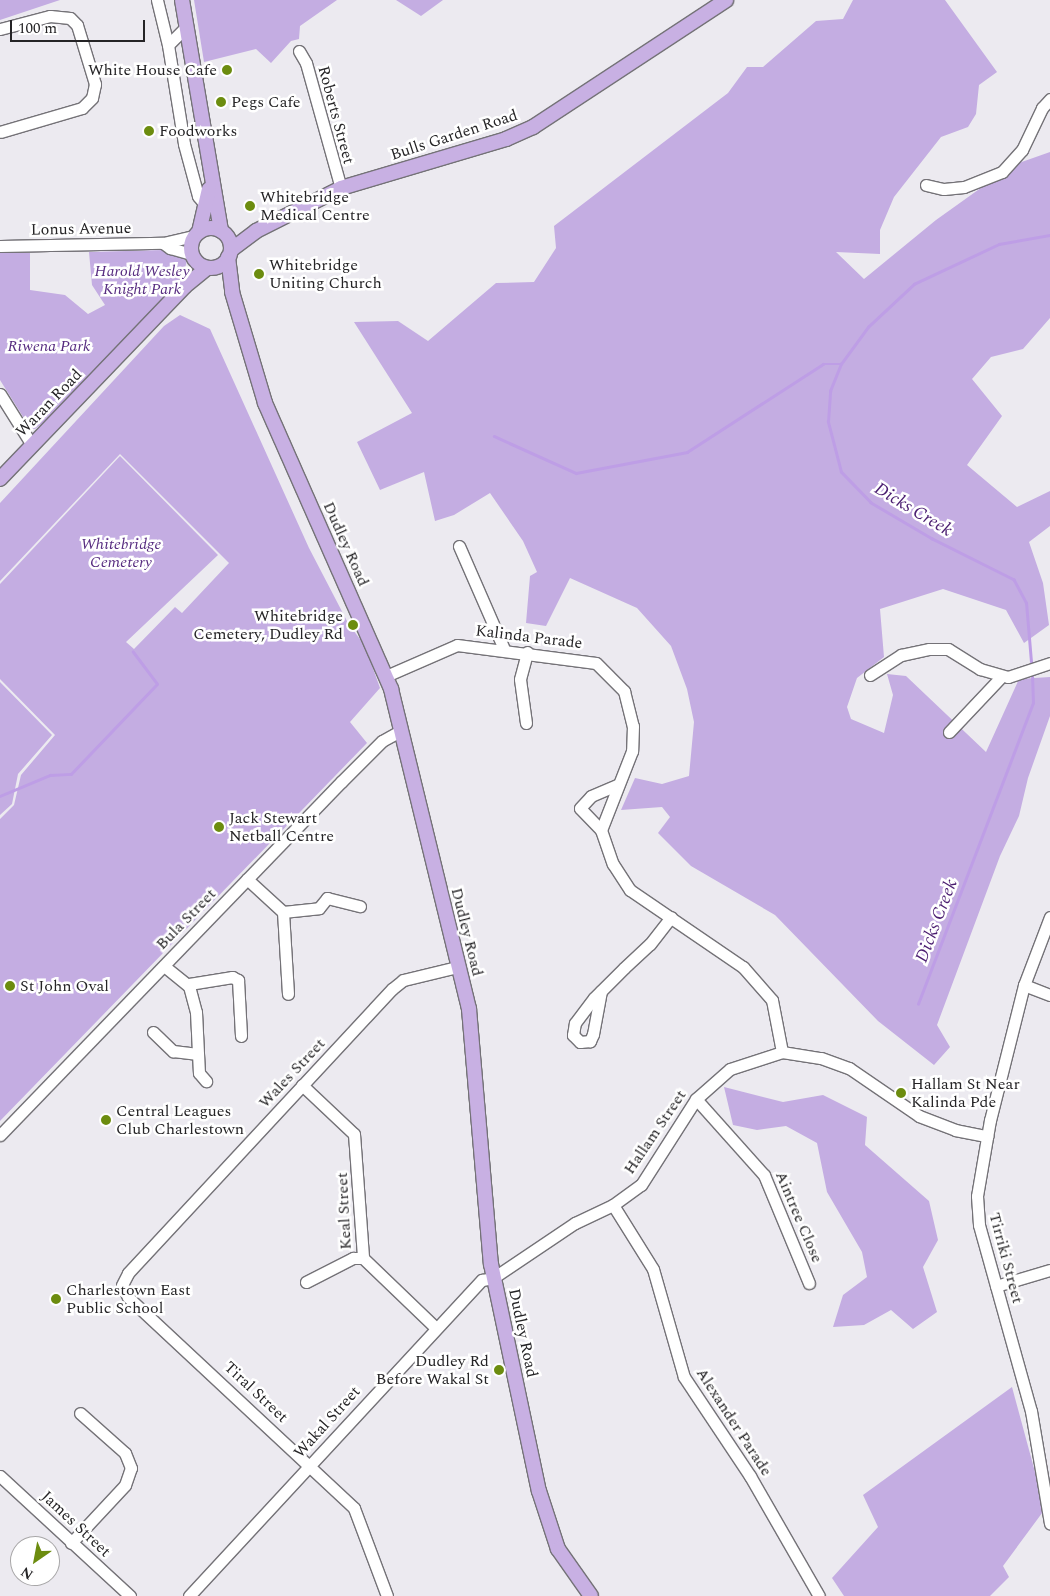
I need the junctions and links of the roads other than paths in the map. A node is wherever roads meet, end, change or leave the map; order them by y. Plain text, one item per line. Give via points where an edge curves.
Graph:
1 (157, 0) edge
2 (182, 0) edge
3 (726, 0) edge
4 (186, 27) junction
5 (0, 29) edge
6 (168, 45) junction
7 (299, 51) dead end
8 (1050, 99) edge
9 (0, 132) edge
10 (212, 179) junction
11 (926, 185) dead end
12 (341, 188) junction
13 (207, 206) junction
14 (256, 231) junction
15 (223, 233) junction
16 (197, 234) junction
17 (162, 243) junction
18 (0, 246) edge
19 (229, 254) junction
20 (193, 256) junction
21 (208, 268) junction
22 (185, 286) junction
23 (232, 292) junction
24 (0, 394) edge
25 (32, 445) junction
26 (0, 479) edge
27 (459, 546) dead end
28 (504, 649) junction
29 (527, 652) junction
30 (1050, 663) edge
31 (870, 675) dead end
32 (386, 676) junction
33 (1002, 676) junction
34 (526, 723) dead end
35 (400, 731) junction
36 (949, 732) dead end
37 (617, 785) junction
38 (601, 830) junction
39 (247, 879) junction
40 (360, 906) dead end
41 (283, 912) junction
42 (670, 917) junction
43 (1050, 917) edge
44 (164, 966) junction
45 (457, 967) junction
46 (188, 984) junction
47 (1024, 985) junction
48 (601, 991) dead end
49 (288, 994) dead end
50 (1050, 995) edge
51 (152, 1032) dead end
52 (241, 1036) dead end
53 (782, 1052) junction
54 (198, 1054) junction
55 (206, 1081) dead end
56 (302, 1085) junction
57 (696, 1099) junction
58 (0, 1135) edge
59 (987, 1136) junction
60 (613, 1205) junction
61 (363, 1258) junction
62 (1050, 1270) edge
63 (128, 1273) joint
64 (493, 1278) junction
65 (306, 1282) dead end
66 (809, 1283) dead end
67 (996, 1286) junction
68 (436, 1328) junction
69 (80, 1413) dead end
70 (310, 1464) junction
71 (0, 1476) edge
72 (1050, 1524) edge
73 (71, 1542) junction
74 (130, 1596) edge
75 (190, 1596) edge
76 (388, 1596) edge
77 (591, 1596) edge
78 (819, 1596) edge

1 - 6 street
2 - 4 main road
3 - 12 main road, Bulls Garden Road via 533,127 506,139
4 - 6 street
4 - 10 main road
5 - 9 street via 50,16 70,18 79,29 95,84 92,98 82,108
6 - 13 street via 184,144 198,196
7 - 12 street, Roberts Street via 306,63
8 - 11 street via 1042,108 1022,150 1002,172 964,187 944,189
10 - 13 main road
10 - 15 main road
12 - 14 main road, Bulls Garden Road
13 - 16 main road
14 - 15 main road, Bulls Garden Road
14 - 19 main road, Bulls Garden Road
15 - 16 main road via 213,228
15 - 19 main road
16 - 17 street, Lonus Avenue
16 - 20 main road
17 - 18 street, Lonus Avenue
17 - 20 street, Lonus Avenue
19 - 21 main road via 223,264
19 - 23 main road, Dudley Road
20 - 21 main road
20 - 22 main road, Waran Road
21 - 22 main road, Waran Road
21 - 23 main road, Dudley Road
22 - 25 main road, Waran Road
23 - 32 main road, Dudley Road via 256,381 270,417
24 - 25 street
25 - 26 main road, Waran Road
27 - 28 street
28 - 29 street, Kalinda Parade
28 - 32 street, Kalinda Parade via 456,645
29 - 34 street via 520,679
29 - 37 street, Kalinda Parade via 596,662 624,691 633,726 632,751
30 - 33 street
31 - 33 street via 901,655 916,650 948,649 980,669
32 - 35 main road, Dudley Road
33 - 36 street
35 - 39 street, Bula Street via 382,741
35 - 45 main road, Dudley Road
37 - 38 street, Kalinda Parade
37 - 38 street via 591,796 580,808
38 - 42 street via 613,864 630,890
39 - 41 street
39 - 44 street, Bula Street
40 - 41 street via 327,898 319,908
41 - 49 street
42 - 48 street via 650,944
42 - 53 street via 742,967 772,1000
43 - 47 street, Tirriki Street
44 - 46 street
44 - 58 street, Bula Street
45 - 56 street, Wales Street via 403,980
45 - 64 main road, Dudley Road via 472,1030
46 - 52 street via 238,980
46 - 54 street via 196,1012
47 - 50 street
47 - 59 street, Tirriki Street
51 - 54 street via 173,1051
53 - 57 street, Hallam Street via 730,1069
53 - 59 street, Hallam Street via 835,1062 849,1068 919,1116 956,1130
54 - 55 street via 199,1073
56 - 61 street, Keal Street via 354,1134
56 - 63 street, Wales Street
57 - 60 street, Hallam Street via 648,1177
57 - 66 street, Aintree Close via 764,1175
59 - 67 street, Tirriki Street via 977,1210
60 - 64 street, Hallam Street via 575,1223
60 - 78 street, Alexander Parade via 653,1269 684,1377 761,1494
61 - 65 street via 353,1258
61 - 68 street, Keal Street
62 - 67 street
63 - 70 street, Tiral Street via 122,1285 128,1297
64 - 68 street, Wakal Street via 482,1280
64 - 77 main road, Dudley Road via 538,1491 550,1532 568,1567
67 - 72 street, Tirriki Street via 1031,1411
68 - 70 street, Wakal Street
69 - 73 street via 125,1453 131,1468 125,1485
70 - 75 street, Wakal Street
70 - 76 street, Tiral Street via 354,1508
71 - 73 street, James Street
73 - 74 street, James Street

